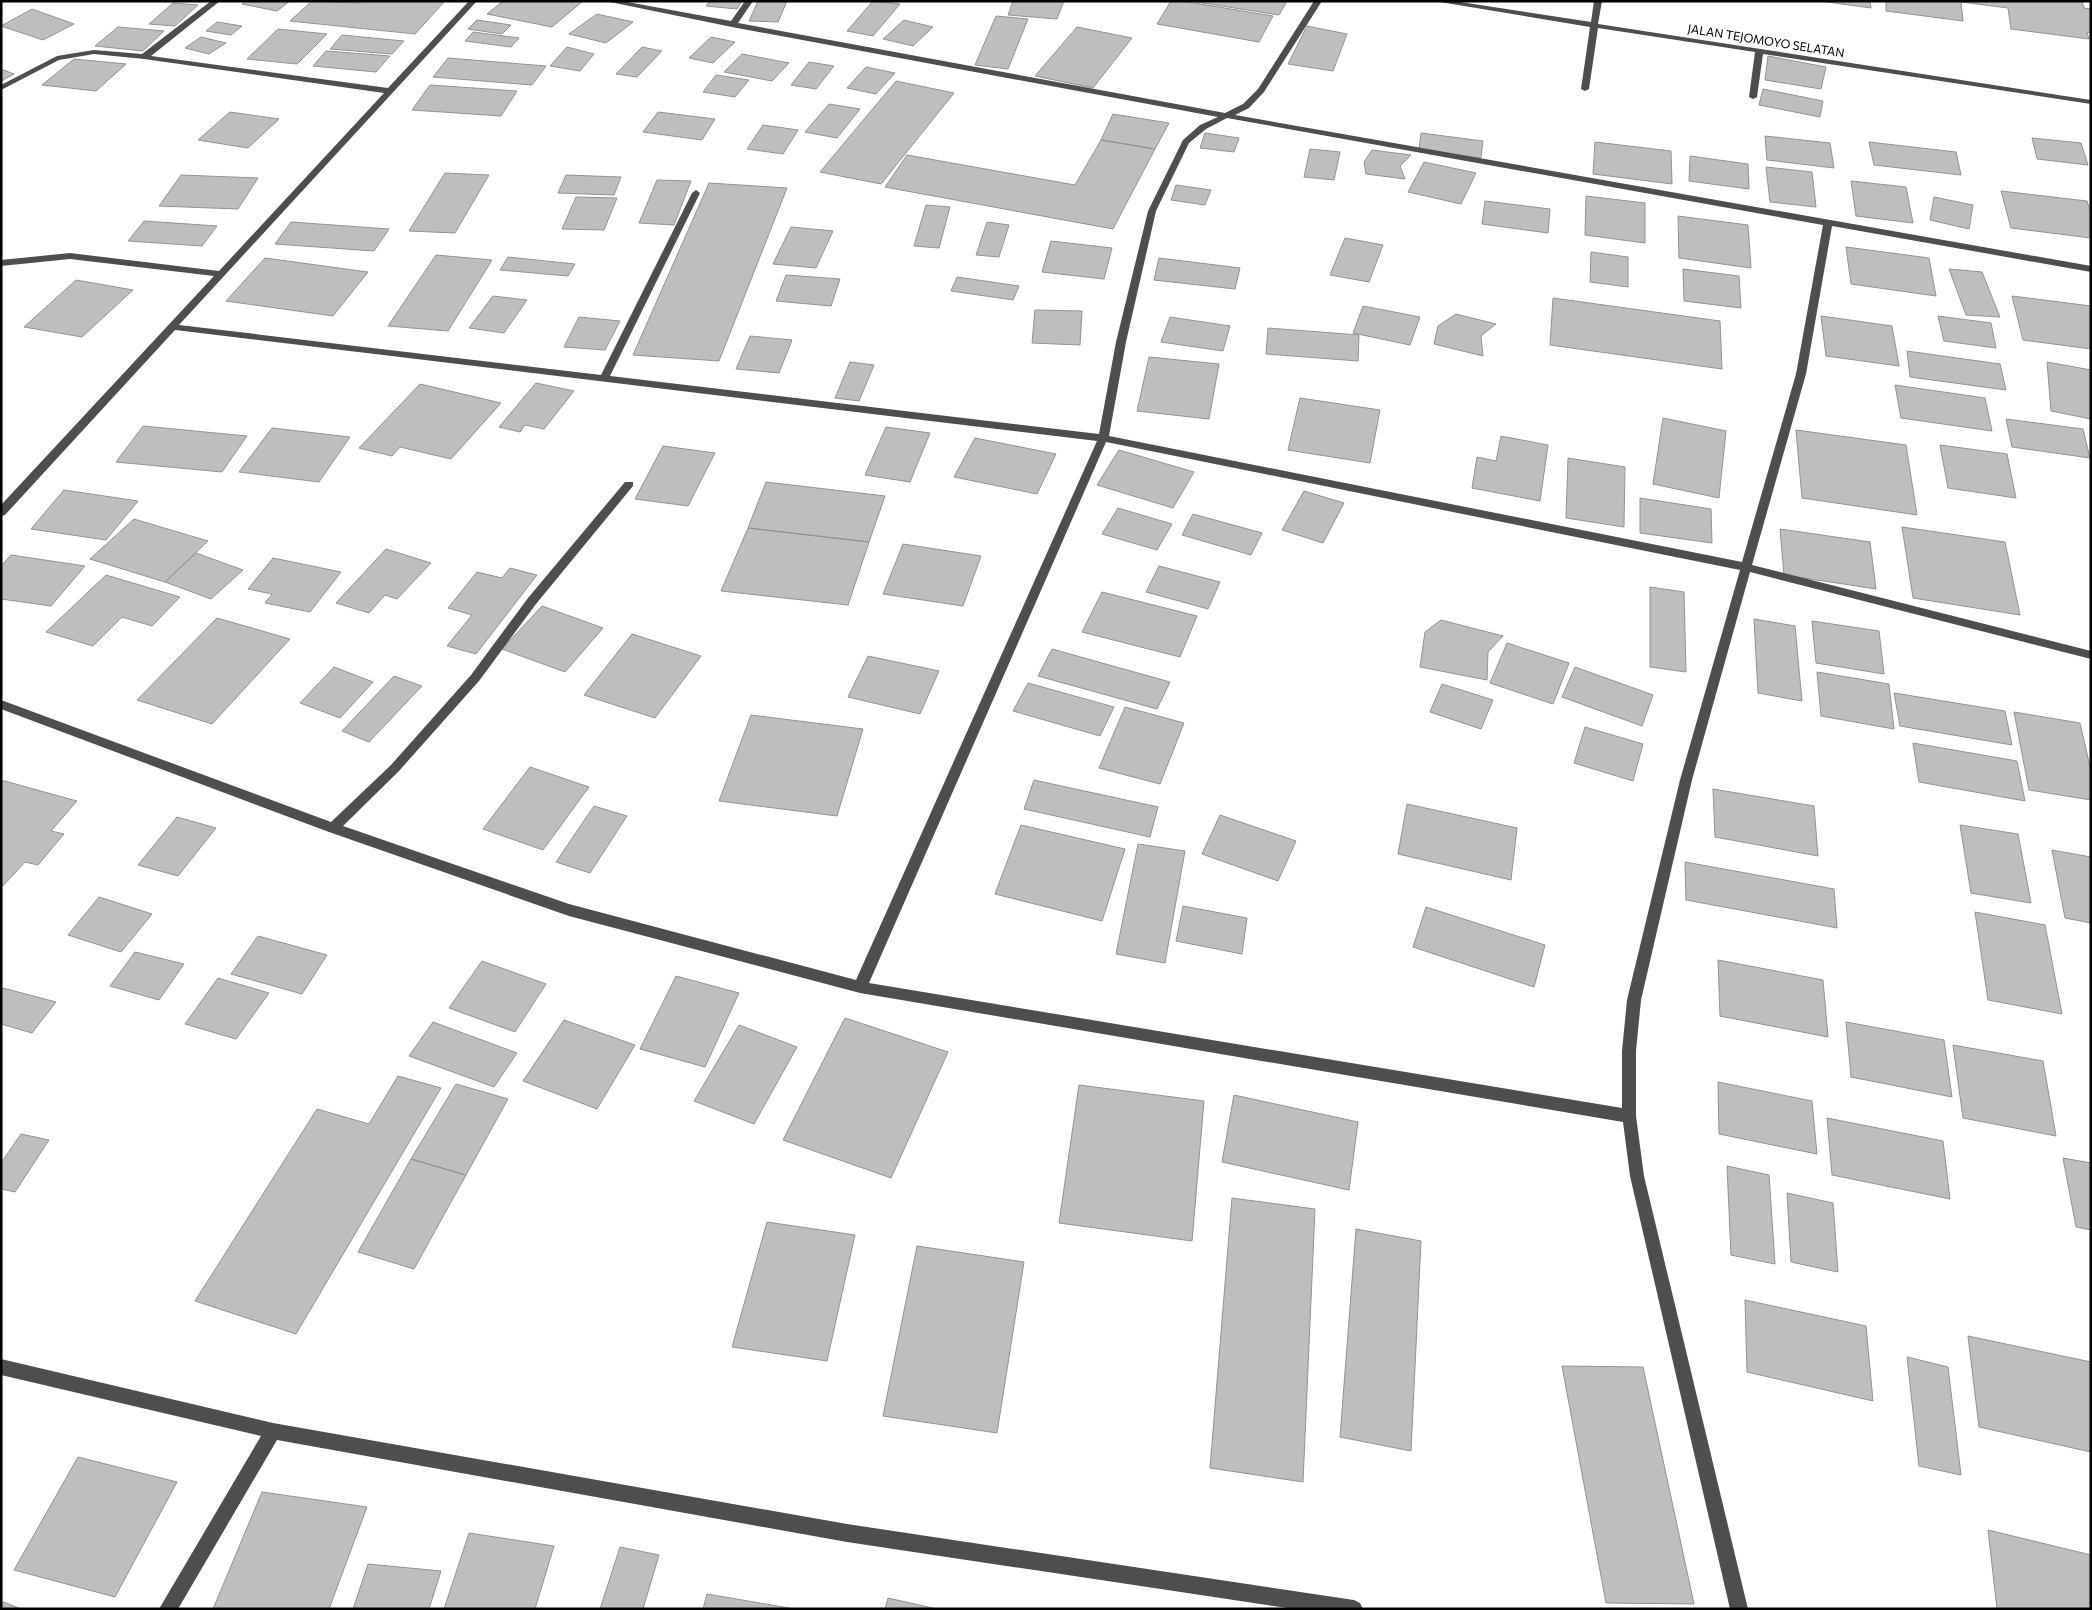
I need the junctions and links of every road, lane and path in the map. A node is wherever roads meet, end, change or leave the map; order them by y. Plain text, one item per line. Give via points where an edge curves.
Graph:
1 (216, 1) edge
2 (473, 1) edge
3 (609, 1) edge
4 (749, 1) edge
5 (1318, 1) edge
6 (1438, 1) edge
7 (1598, 1) edge
8 (732, 25) junction
9 (1596, 26) junction
10 (1758, 51) junction
11 (144, 57) junction
12 (1, 88) edge
13 (1585, 89) dead end
14 (390, 91) junction
15 (1753, 96) dead end
16 (2091, 102) edge
17 (1226, 116) junction
18 (696, 193) dead end
19 (1828, 222) junction
20 (1, 263) edge
21 (2091, 269) edge
22 (223, 274) junction
23 (174, 327) junction
24 (604, 378) junction
25 (1103, 438) junction
26 (629, 484) dead end
27 (1, 512) edge
28 (1746, 567) junction
29 (2091, 655) edge
30 (1, 704) edge
31 (334, 828) junction
32 (860, 987) junction
33 (1629, 1116) junction
34 (1, 1367) edge
35 (273, 1431) junction
36 (1348, 1608) edge
37 (168, 1609) edge
38 (1739, 1609) edge

1 - 11 street
2 - 14 street
3 - 8 street
4 - 8 street
5 - 17 street via 1261,90 1246,106
6 - 9 street, JALAN TEJOMOYO SELATAN
7 - 9 street
8 - 17 street
9 - 10 street, JALAN TEJOMOYO SELATAN
9 - 13 street
10 - 15 street
10 - 16 street, JALAN TEJOMOYO SELATAN
11 - 12 street via 94,52 57,58
11 - 14 street
14 - 22 street
17 - 19 street
17 - 25 street via 1203,127 1186,142 1152,210 1121,342
18 - 24 street
19 - 21 street
19 - 28 street via 1801,374
20 - 22 street via 70,256
22 - 23 street
23 - 24 street
23 - 27 street
24 - 25 street
25 - 28 street
25 - 32 street
26 - 31 street via 532,601 476,678 395,768
28 - 29 street
28 - 33 street via 1686,780 1634,1000 1629,1051
30 - 31 street
31 - 32 street via 569,910
32 - 33 street
33 - 38 street via 1637,1176
34 - 35 street
35 - 36 street via 847,1533
35 - 37 street

